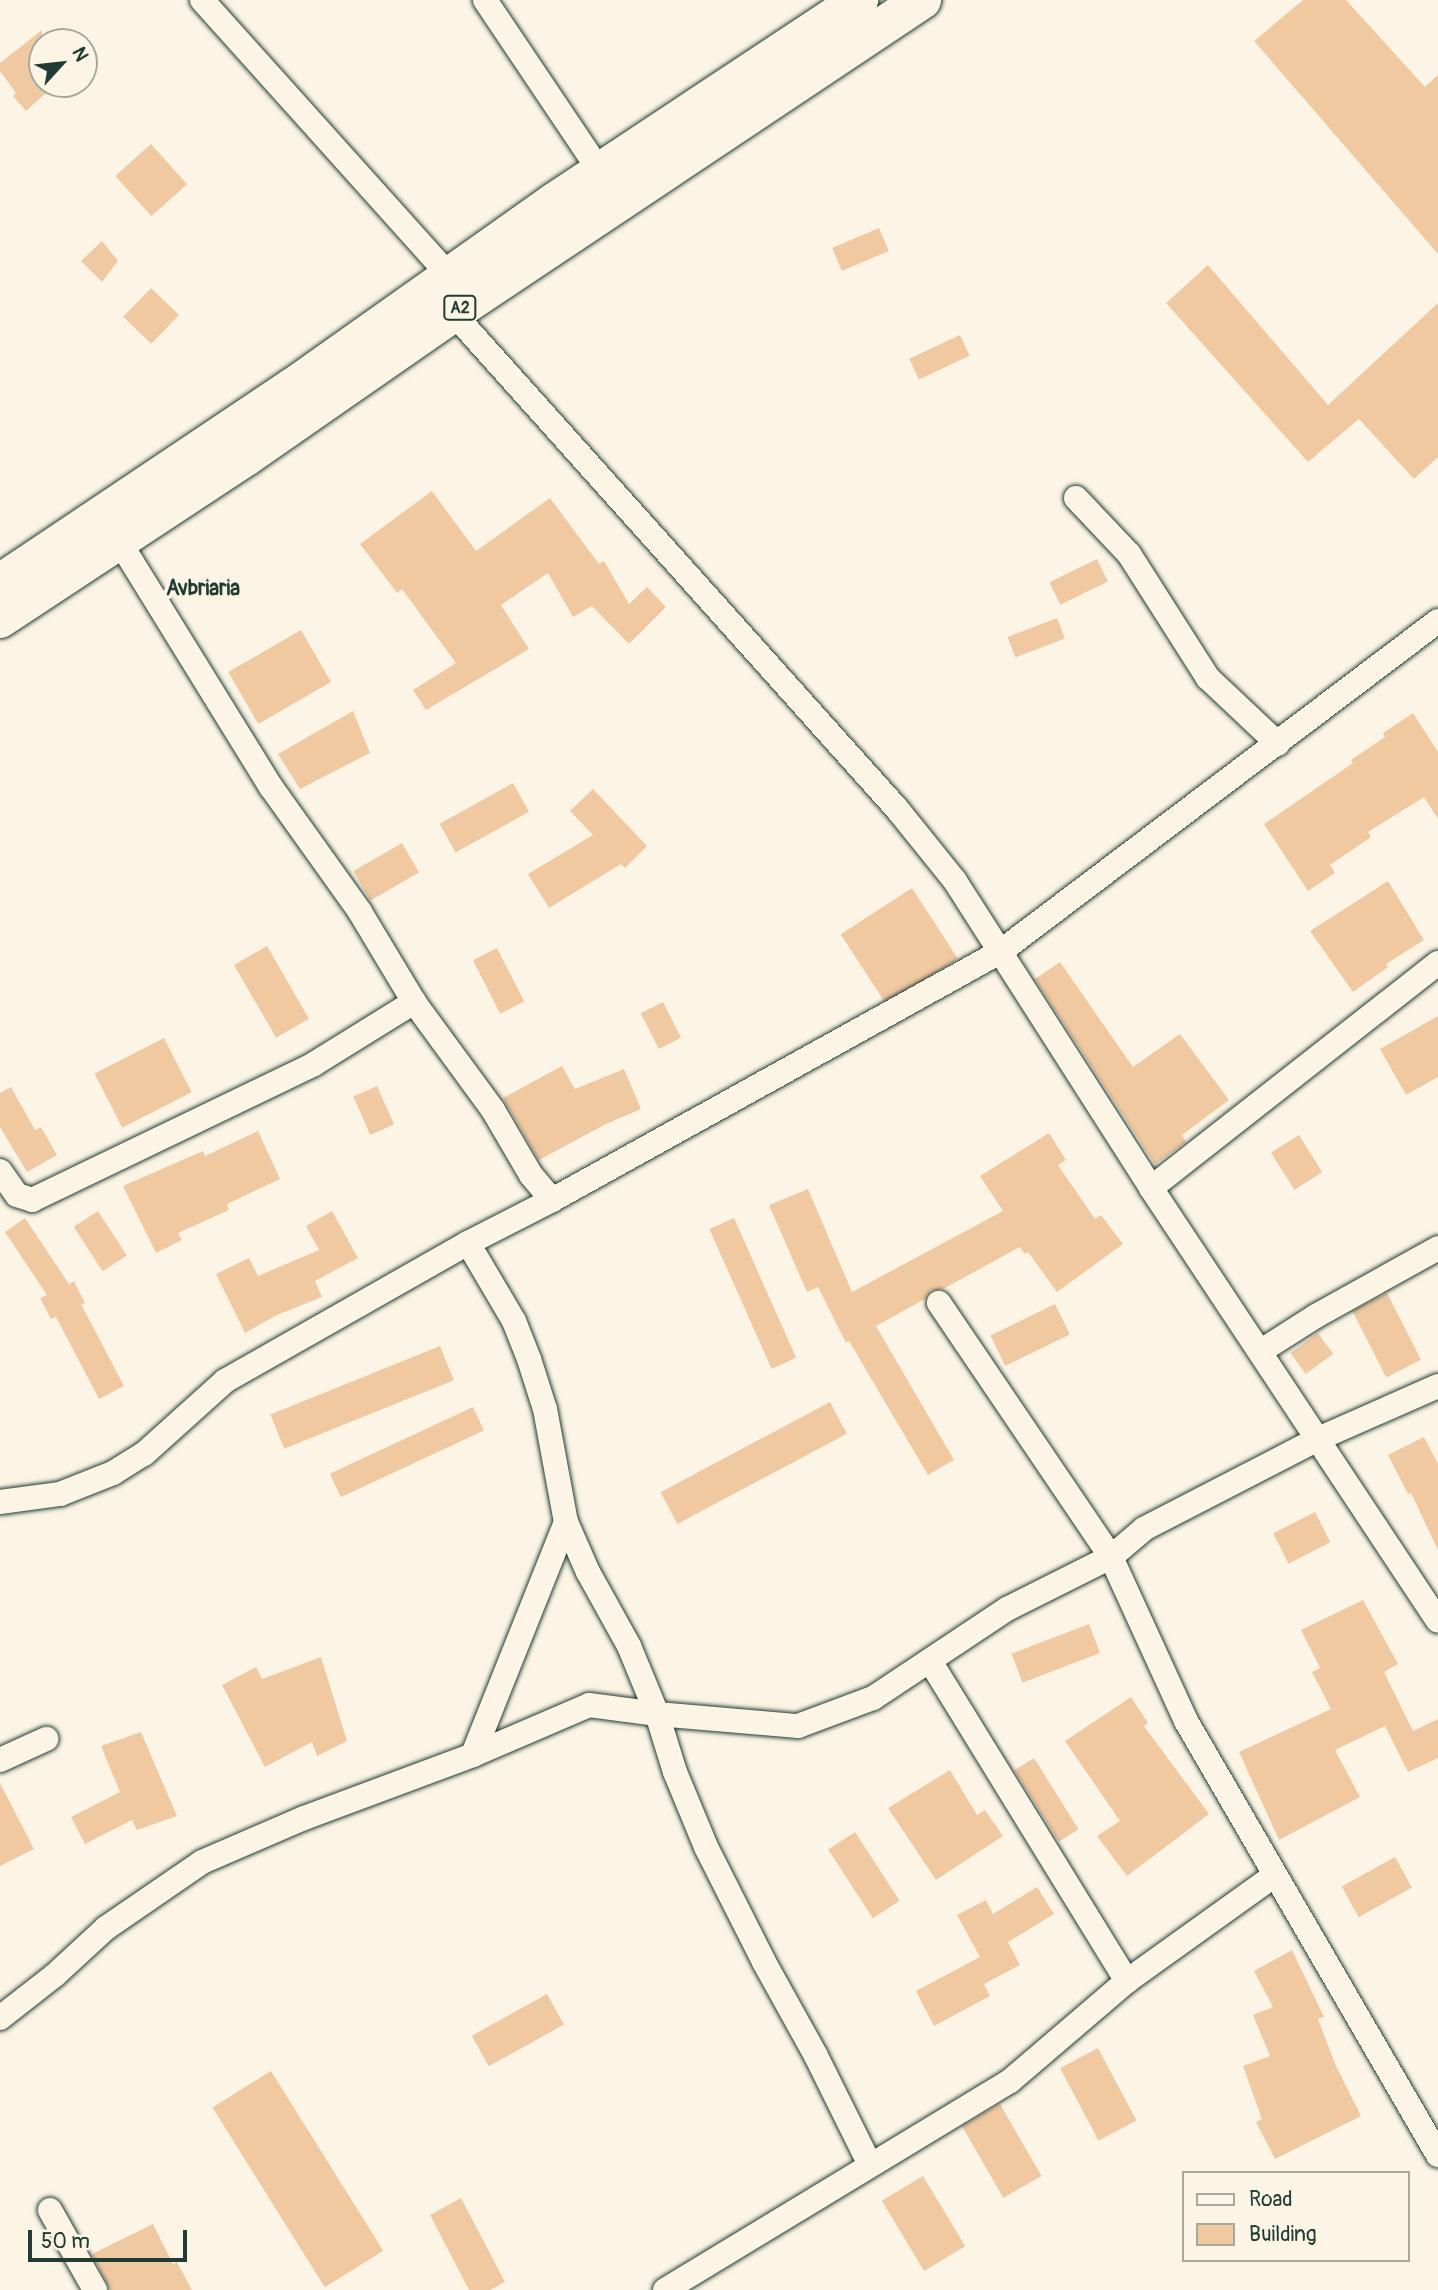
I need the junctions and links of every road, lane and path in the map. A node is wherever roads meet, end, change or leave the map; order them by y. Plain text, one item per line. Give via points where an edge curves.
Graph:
1 (202, 0) edge
2 (485, 0) edge
3 (922, 0) edge
4 (837, 5) edge
5 (600, 171) junction
6 (452, 294) junction
7 (1076, 498) dead end
8 (119, 541) junction
9 (0, 583) edge
10 (0, 619) edge
11 (1438, 621) edge
12 (1278, 744) junction
13 (1000, 952) junction
14 (1438, 963) edge
15 (414, 1002) junction
16 (0, 1171) edge
17 (1151, 1188) junction
18 (552, 1200) junction
19 (468, 1242) junction
20 (1438, 1248) edge
21 (939, 1303) dead end
22 (1261, 1351) junction
23 (1438, 1386) edge
24 (1318, 1439) junction
25 (0, 1502) edge
26 (566, 1522) junction
27 (1111, 1557) junction
28 (1438, 1621) edge
29 (930, 1661) junction
30 (657, 1714) junction
31 (46, 1740) dead end
32 (472, 1755) junction
33 (0, 1760) edge
34 (1275, 1875) junction
35 (1127, 1981) junction
36 (0, 2018) edge
37 (1438, 2155) edge
38 (869, 2163) junction
39 (50, 2210) dead end
40 (95, 2290) edge
41 (664, 2290) edge

1 - 6 street
2 - 5 street
3 - 6 highway, A2
4 - 5 highway, A2
5 - 6 highway, A2
6 - 8 highway, A2
6 - 9 highway, A2 via 293,387
6 - 13 street via 898,810 955,881
7 - 12 street via 1129,555 1208,678
8 - 10 highway, A2
8 - 15 street via 271,787 360,912
11 - 12 street
12 - 13 street
13 - 17 street
13 - 18 street
14 - 17 street
15 - 16 street via 314,1064 32,1200 17,1195
15 - 18 street
17 - 22 street
18 - 19 street
19 - 25 street via 225,1381 144,1454 113,1473 61,1494
19 - 26 street via 514,1321 529,1359 545,1409
20 - 22 street
21 - 27 street
22 - 24 street
23 - 24 street
24 - 27 street via 1144,1529
24 - 28 street
26 - 30 street via 629,1646
26 - 32 street
27 - 29 street via 1007,1609
27 - 34 street via 1186,1721
29 - 30 street via 873,1698 798,1726
29 - 35 street
30 - 32 street via 589,1705
30 - 38 street via 706,1847
31 - 33 street
32 - 36 street via 202,1862 106,1928
34 - 35 street
34 - 37 street
35 - 38 street via 1010,2081
38 - 41 street
39 - 40 street

